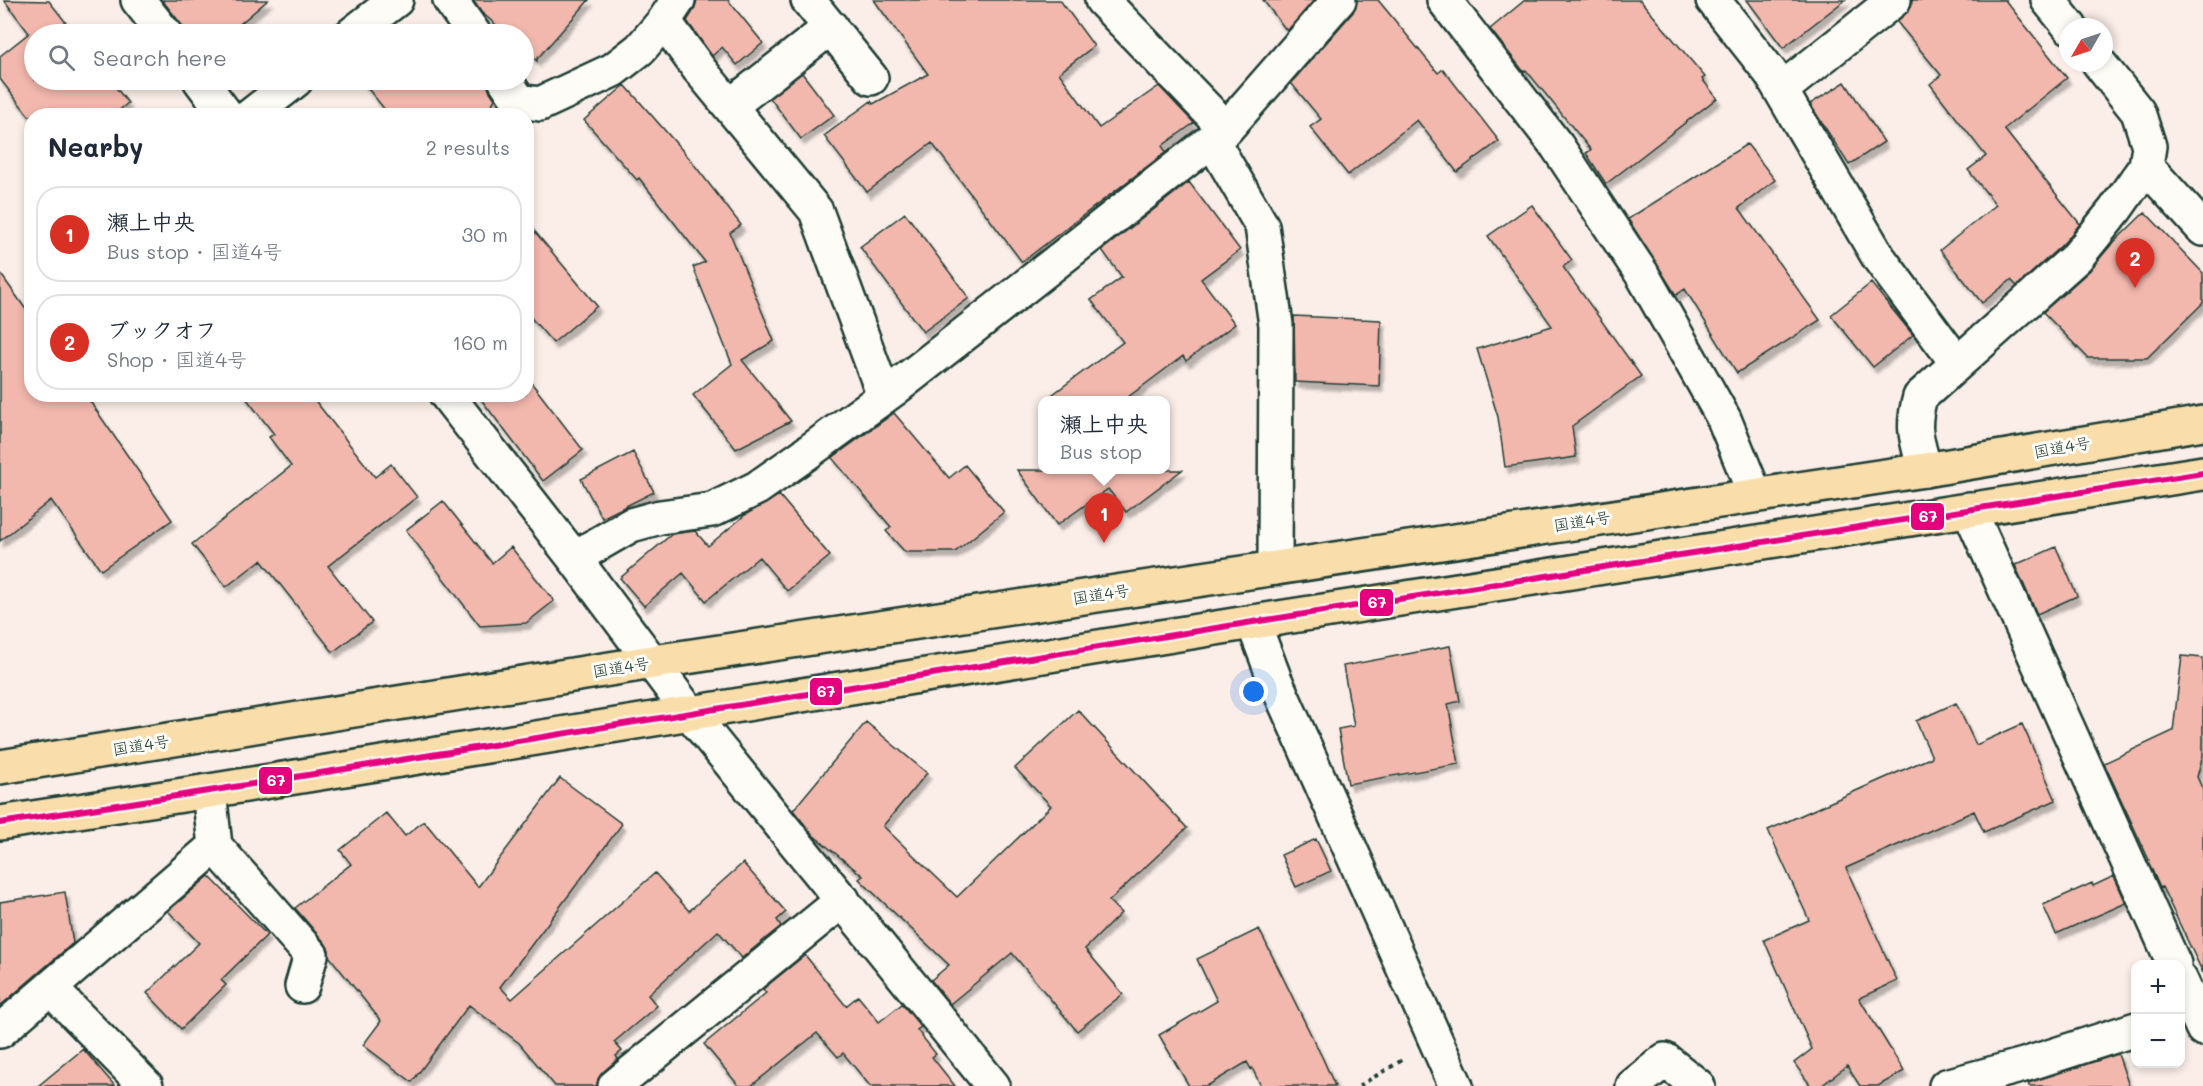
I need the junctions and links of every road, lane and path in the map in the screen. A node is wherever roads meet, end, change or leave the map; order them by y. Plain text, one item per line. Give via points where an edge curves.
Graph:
1 (138, 0) edge
2 (396, 0) edge
3 (450, 0) edge
4 (808, 0) edge
5 (1102, 0) edge
6 (1339, 0) edge
7 (1444, 0) edge
8 (1713, 0) edge
9 (1894, 0) edge
10 (2048, 0) edge
11 (671, 10) edge
12 (2063, 18) edge
13 (157, 24) edge
14 (365, 24) edge
15 (467, 24) edge
16 (831, 27) junction
17 (2106, 72) edge
18 (871, 78) dead end
19 (208, 90) edge
20 (283, 90) edge
21 (512, 90) edge
22 (1781, 90) junction
23 (730, 106) junction
24 (221, 108) edge
25 (260, 108) edge
26 (1219, 135) junction
27 (2146, 166) junction
28 (2203, 229) edge
29 (1956, 363) junction
30 (884, 396) junction
31 (452, 402) edge
32 (2203, 423) edge
33 (1925, 470) junction
34 (2203, 473) edge
35 (1755, 495) junction
36 (1969, 508) junction
37 (574, 558) junction
38 (1275, 568) junction
39 (1253, 622) junction
40 (653, 662) junction
41 (689, 712) junction
42 (0, 768) edge
43 (209, 791) junction
44 (0, 823) edge
45 (215, 846) junction
46 (843, 900) junction
47 (2172, 960) edge
48 (302, 986) dead end
49 (51, 988) junction
50 (2185, 989) edge
51 (2195, 1015) edge
52 (0, 1031) edge
53 (2131, 1031) edge
54 (1435, 1040) junction
55 (1953, 1085) edge
56 (146, 1086) edge
57 (615, 1086) edge
58 (993, 1086) edge
59 (1359, 1086) edge
60 (1456, 1086) edge
61 (1633, 1086) edge
62 (1698, 1086) edge

1 - 13 street
2 - 14 street
3 - 15 street
4 - 16 street
5 - 26 street
6 - 26 street
7 - 35 street via 1557,146 1642,274 1724,419
8 - 22 street
9 - 22 street
10 - 12 street
11 - 21 street via 640,50 613,70 540,104 519,101
11 - 23 street via 699,69
16 - 18 street
16 - 23 street
17 - 27 street via 2138,112 2149,146
19 - 24 street
20 - 25 street
22 - 29 street via 1880,258
23 - 30 street via 816,211
26 - 30 street
26 - 38 street via 1262,226 1276,325
27 - 28 street
27 - 29 street via 2077,257
29 - 33 street via 1920,397 1914,417
30 - 37 street via 757,488 712,510 660,516 631,525
31 - 37 street
32 - 33 highway, 国道4号
33 - 35 highway, 国道4号
34 - 36 highway
35 - 38 highway, 国道4号
36 - 39 highway
36 - 47 street
37 - 40 street
38 - 40 highway, 国道4号
39 - 41 highway
39 - 54 street
40 - 41 street
40 - 42 highway, 国道4号
41 - 43 highway
41 - 46 street
43 - 44 highway
43 - 45 street
45 - 48 street via 310,955
45 - 49 street
46 - 57 street
46 - 58 street
49 - 52 street
49 - 56 street
50 - 51 street
53 - 55 street
54 - 59 path
54 - 60 street
61 - 62 street via 1665,1060

